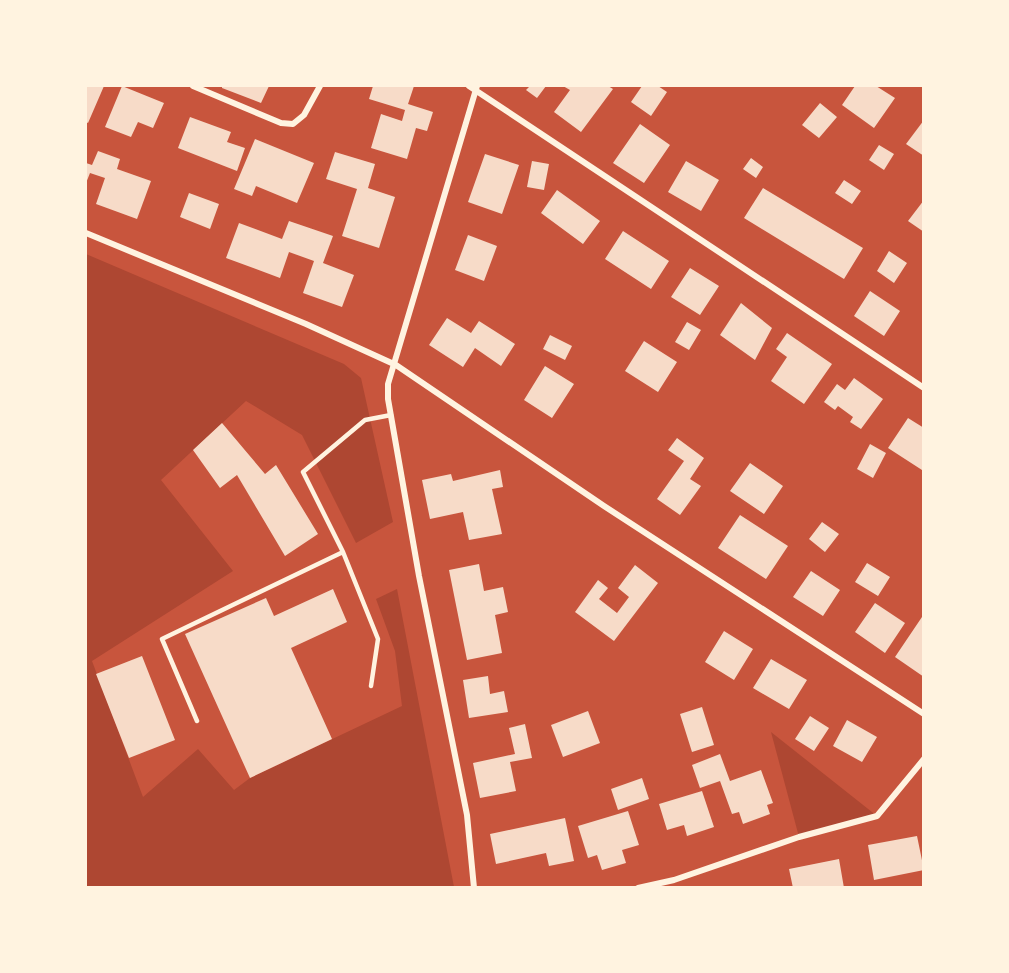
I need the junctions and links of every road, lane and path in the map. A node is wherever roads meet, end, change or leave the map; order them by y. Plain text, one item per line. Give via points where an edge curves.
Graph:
1 (193, 86) edge
2 (320, 86) edge
3 (469, 86) edge
4 (476, 88) edge
5 (86, 233) edge
6 (396, 365) junction
7 (924, 388) edge
8 (391, 415) junction
9 (344, 552) junction
10 (371, 686) dead end
11 (924, 714) edge
12 (197, 721) dead end
13 (924, 759) edge
14 (474, 888) edge
15 (638, 888) edge

1 - 2 street via 281,123 293,124 304,115
3 - 4 street
4 - 6 street
4 - 7 street
5 - 6 street
6 - 8 street via 388,384
6 - 11 street
8 - 9 lane via 365,420 303,472
8 - 14 street via 467,815
9 - 10 lane via 378,639
9 - 12 lane via 162,639
13 - 15 street via 877,816

